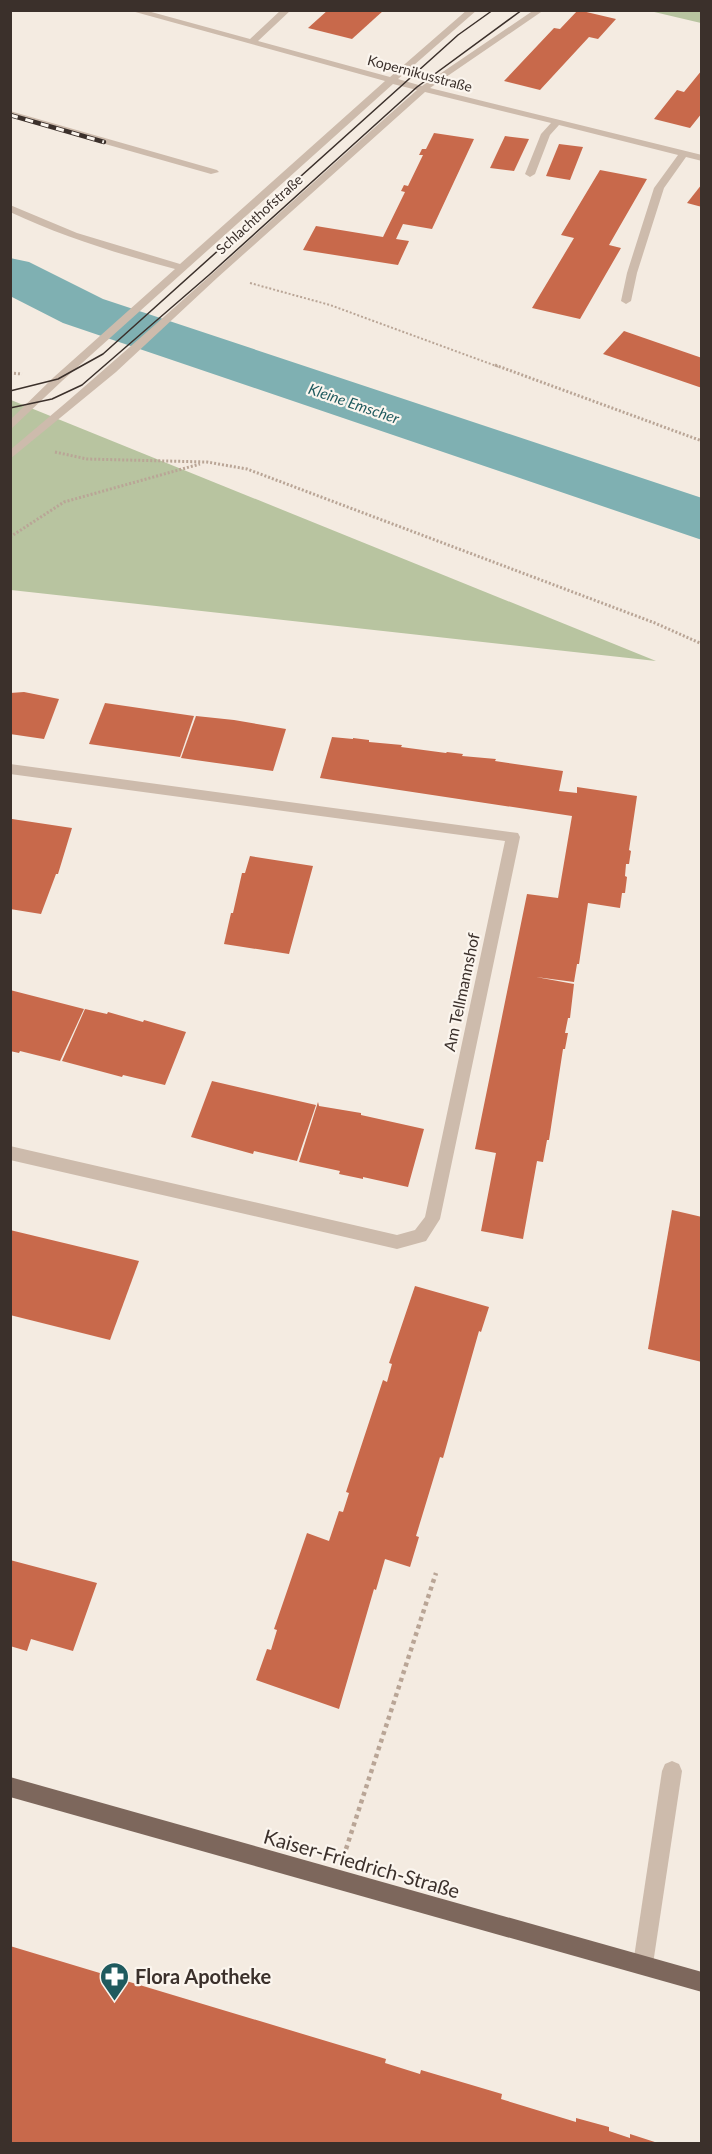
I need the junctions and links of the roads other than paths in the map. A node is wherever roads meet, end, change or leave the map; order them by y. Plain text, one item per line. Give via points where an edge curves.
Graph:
1 (132, 10) edge
2 (286, 10) edge
3 (473, 10) edge
4 (540, 10) edge
5 (252, 42) junction
6 (393, 81) junction
7 (423, 88) junction
8 (10, 114) edge
9 (556, 122) junction
10 (683, 154) junction
11 (702, 158) edge
12 (214, 172) dead end
13 (530, 174) dead end
14 (10, 208) edge
15 (183, 268) junction
16 (626, 301) dead end
17 (10, 427) edge
18 (10, 456) edge
19 (10, 769) edge
20 (10, 1153) edge
21 (672, 1772) dead end
22 (10, 1787) edge
23 (643, 1964) junction
24 (702, 1982) edge

1 - 5 street, Kopernikusstraße
2 - 5 street
3 - 6 street, Schlachthofstraße
4 - 7 street, Schlachthofstraße
5 - 6 street, Kopernikusstraße
6 - 7 street, Kopernikusstraße
6 - 15 street, Schlachthofstraße
7 - 9 street, Kopernikusstraße
7 - 18 street, Schlachthofstraße via 112,370
8 - 12 street
9 - 10 street, Kopernikusstraße
9 - 13 street via 546,134
10 - 11 street, Kopernikusstraße
10 - 16 street via 659,188
14 - 15 street via 97,244
15 - 17 street, Schlachthofstraße
19 - 20 street, Am Tellmannshof via 513,837 432,1219 420,1236 397,1242
21 - 23 street
22 - 23 main road, Kaiser-Friedrich-Straße
23 - 24 main road, Kaiser-Friedrich-Straße

